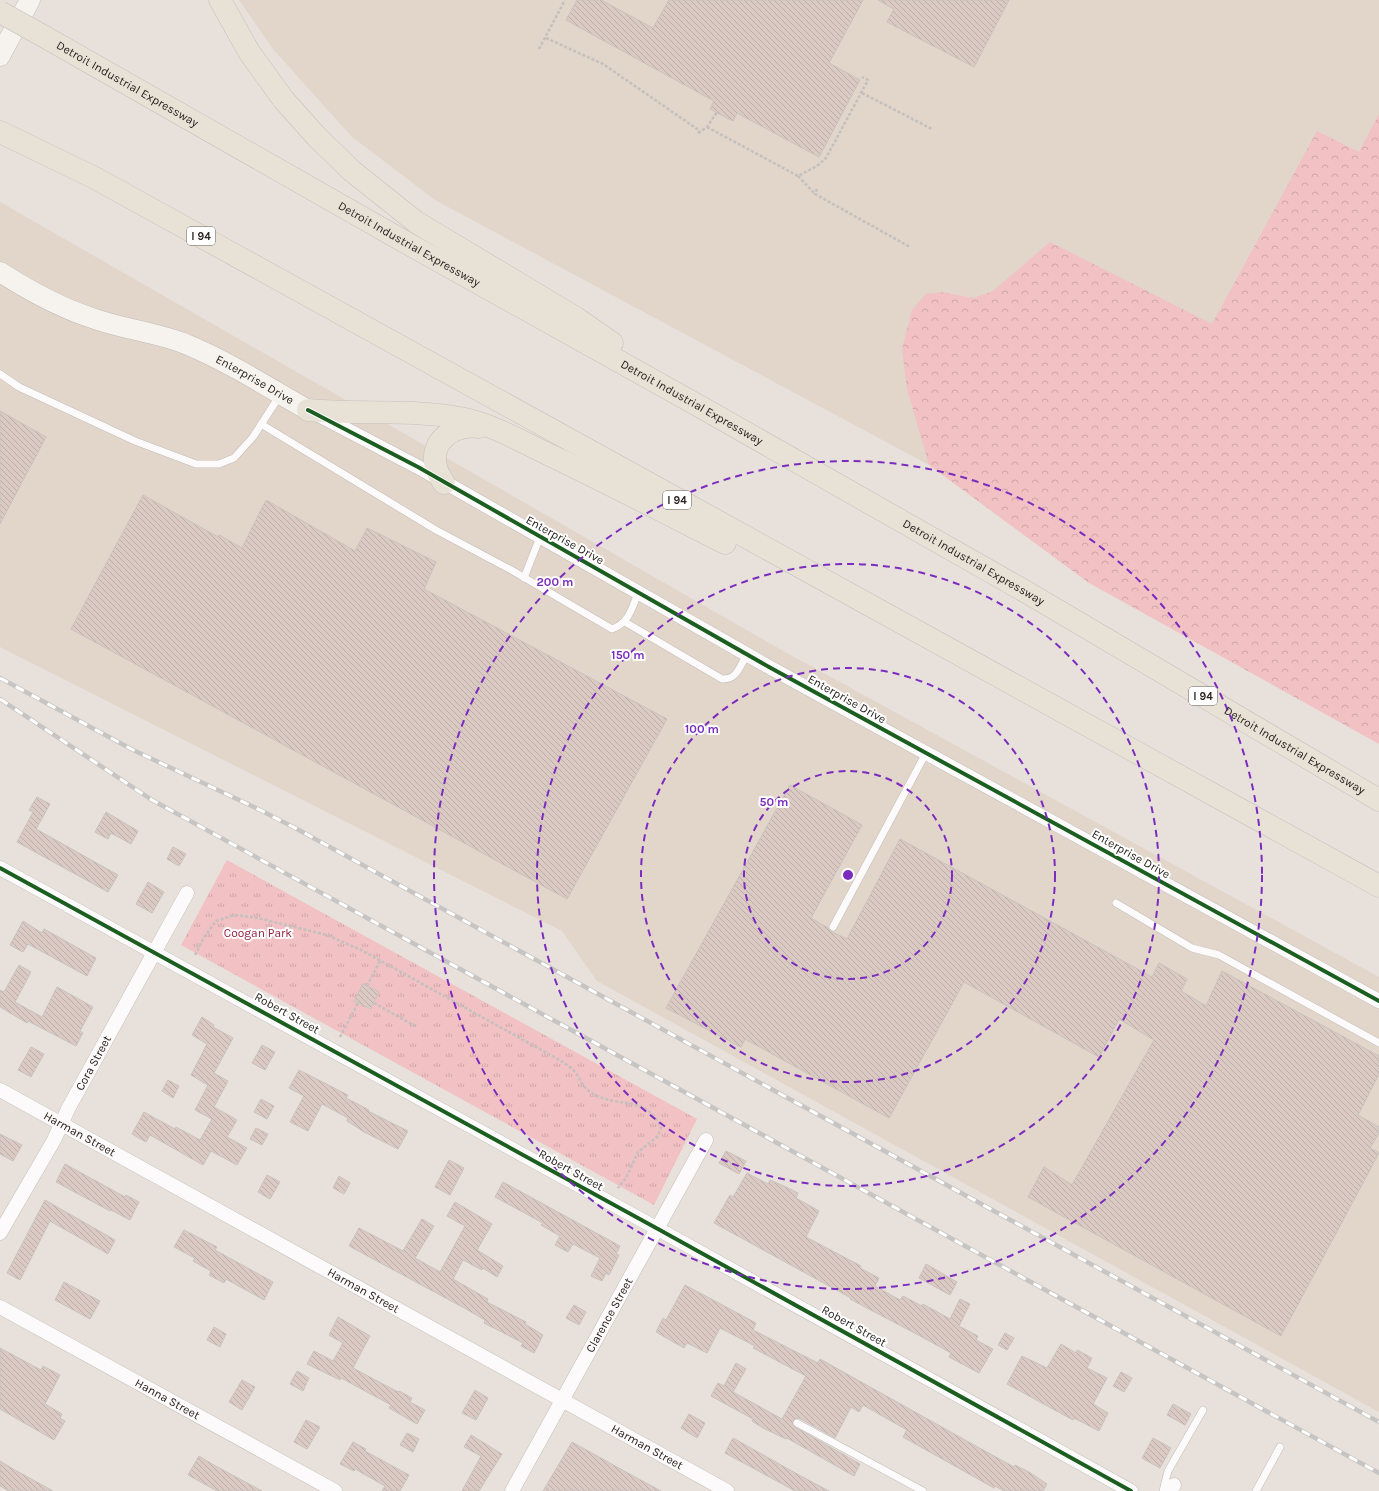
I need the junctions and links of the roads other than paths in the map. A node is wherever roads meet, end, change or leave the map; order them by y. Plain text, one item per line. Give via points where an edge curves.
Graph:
1 (30, 0) edge
2 (220, 0) edge
3 (0, 12) edge
4 (0, 56) edge
5 (0, 132) edge
6 (0, 272) edge
7 (0, 374) edge
8 (280, 394) junction
9 (699, 406) junction
10 (308, 410) junction
11 (262, 424) junction
12 (496, 429) junction
13 (444, 483) junction
14 (540, 537) junction
15 (524, 578) junction
16 (638, 593) junction
17 (625, 622) junction
18 (747, 654) junction
19 (1048, 705) junction
20 (926, 753) junction
21 (1379, 800) edge
22 (0, 868) edge
23 (1379, 886) edge
24 (186, 893) dead end
25 (1116, 903) dead end
26 (833, 927) dead end
27 (155, 952) junction
28 (1379, 1001) edge
29 (1379, 1042) edge
30 (0, 1090) edge
31 (62, 1124) junction
32 (706, 1140) dead end
33 (658, 1229) junction
34 (0, 1233) edge
35 (0, 1306) edge
36 (563, 1400) junction
37 (1203, 1410) dead end
38 (798, 1423) dead end
39 (1280, 1447) dead end
40 (1169, 1489) edge
41 (335, 1491) edge
42 (512, 1491) edge
43 (727, 1491) edge
44 (923, 1491) edge
45 (1131, 1491) edge
46 (1256, 1491) edge

1 - 4 main road
2 - 9 highway via 249,52 283,99 352,171 416,222 576,318
3 - 9 highway, Detroit Industrial Expressway / I 94, bridge
5 - 19 highway, I 94 via 95,178
6 - 8 main road, Enterprise Drive via 32,292 79,314 157,334 188,345
7 - 11 lane via 19,387 135,441 196,464 219,464 234,458
8 - 10 main road, Enterprise Drive
8 - 11 lane
9 - 21 highway, Detroit Industrial Expressway / I 94 via 1028,593
10 - 12 highway via 432,414 465,419
10 - 13 street, Enterprise Drive
11 - 15 lane via 436,530
12 - 13 highway via 463,427 450,432 442,439 435,458 437,472
12 - 19 highway
13 - 14 street, Enterprise Drive
14 - 15 lane
14 - 16 street, Enterprise Drive
15 - 17 lane via 612,629
16 - 17 lane
16 - 18 street, Enterprise Drive
17 - 18 lane via 722,679 735,676
18 - 20 street, Enterprise Drive
19 - 23 highway, I 94
20 - 26 lane
20 - 28 street, Enterprise Drive
22 - 27 street, Robert Street
24 - 27 street, Cora Street
25 - 29 lane via 1192,948 1219,955
27 - 31 street, Cora Street
27 - 33 street, Robert Street
30 - 31 street, Harman Street
31 - 34 street, Cora Street
31 - 36 street, Harman Street
32 - 33 street, Clarence Street
33 - 36 street, Clarence Street
33 - 45 street, Robert Street
35 - 41 street, Hanna Street
36 - 42 street, Clarence Street
36 - 43 street, Harman Street
37 - 40 lane via 1168,1471
38 - 44 lane
39 - 46 lane

